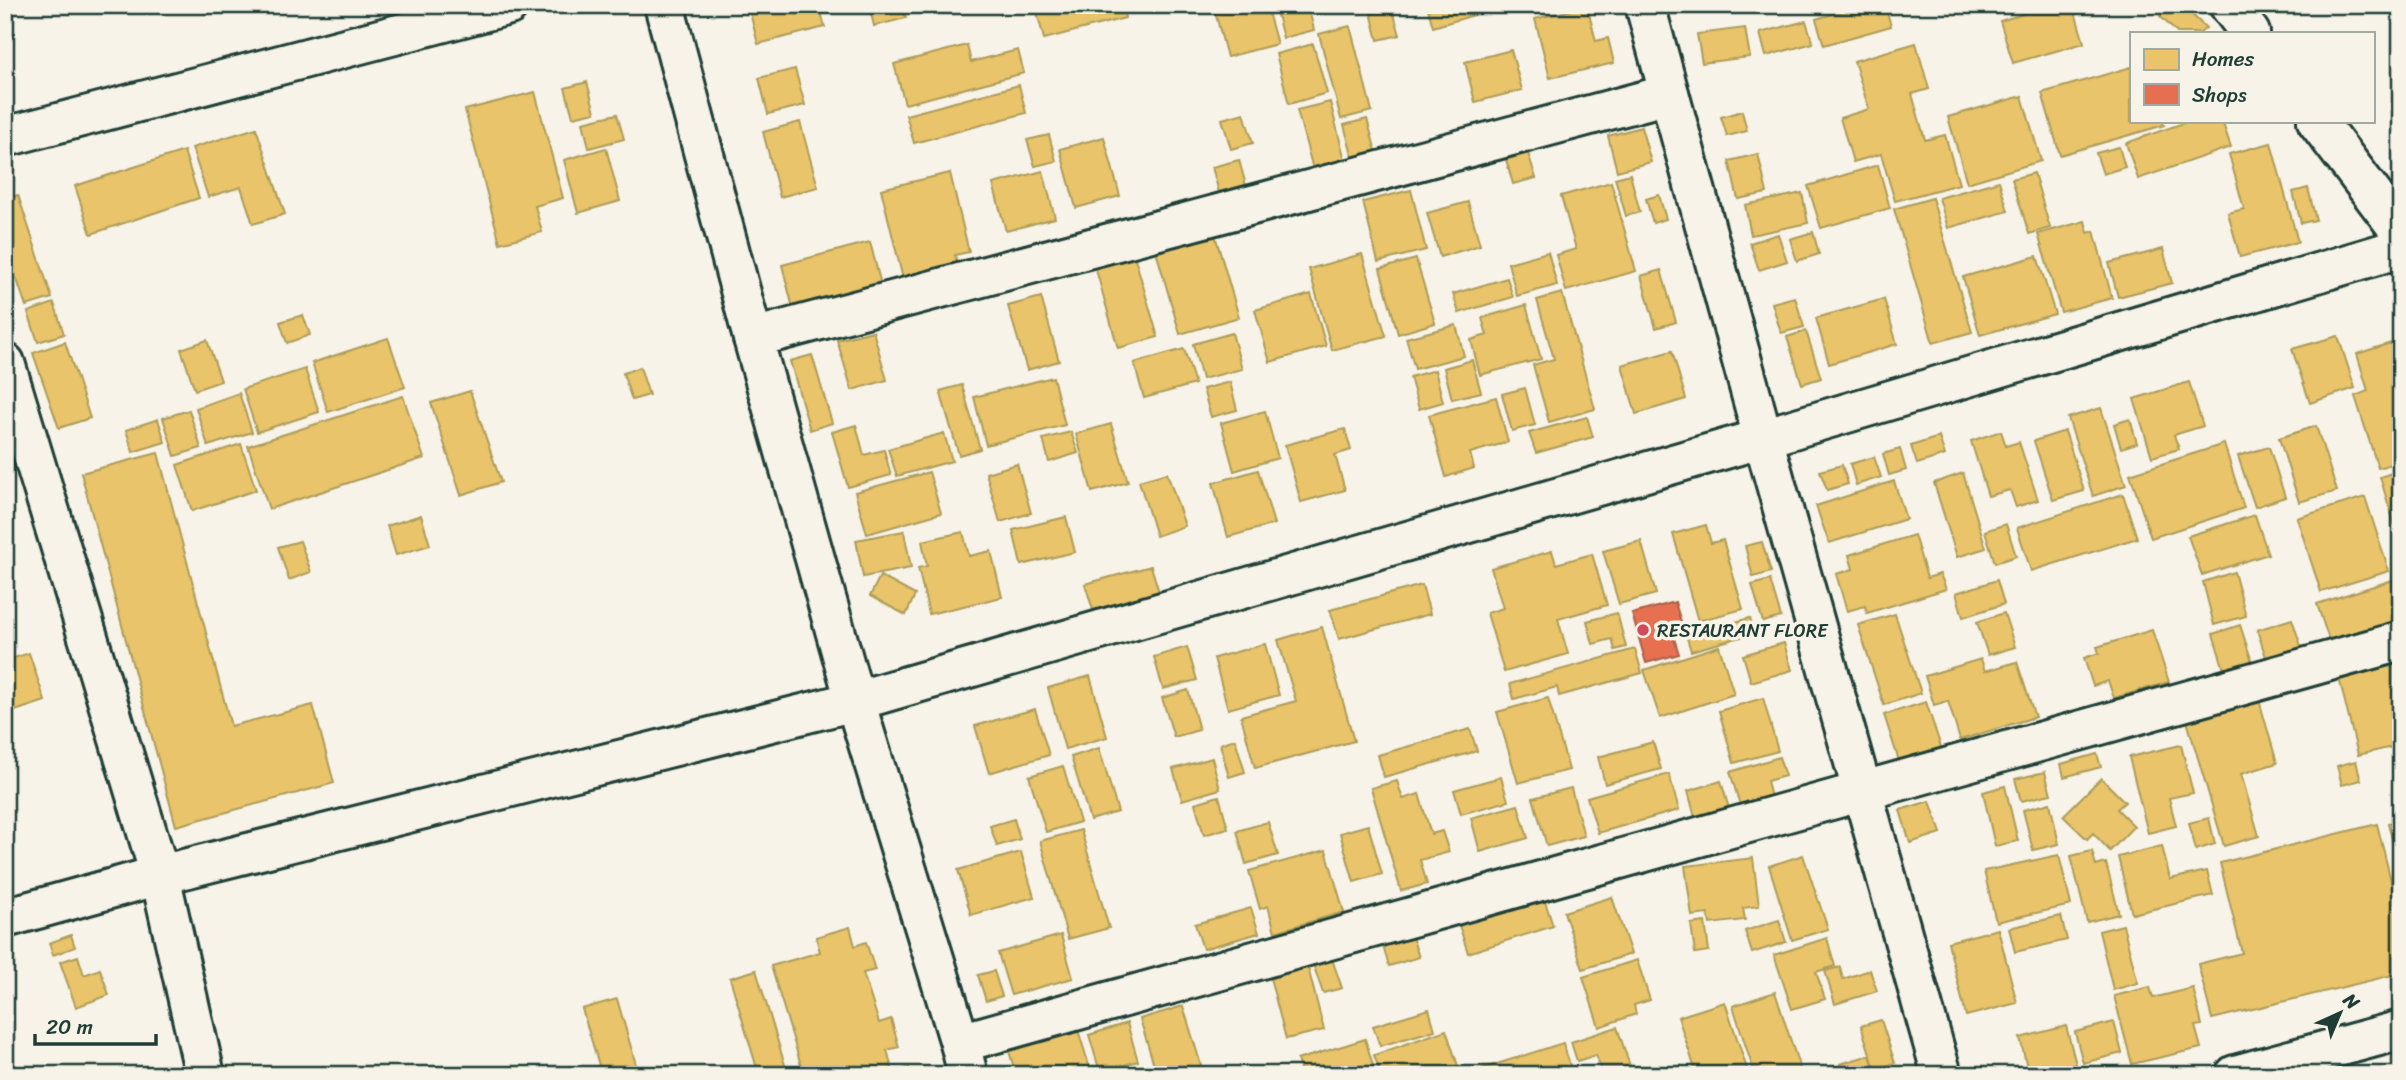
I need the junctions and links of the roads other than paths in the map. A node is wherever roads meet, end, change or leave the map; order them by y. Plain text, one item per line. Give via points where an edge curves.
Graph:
1 (509, 5) edge
2 (664, 5) edge
3 (1645, 5) edge
4 (2229, 5) edge
5 (2249, 32) edge
6 (1669, 94) junction
7 (2318, 122) edge
8 (5, 137) edge
9 (2401, 232) edge
10 (2401, 248) edge
11 (753, 338) junction
12 (5, 363) edge
13 (1763, 438) junction
14 (2401, 642) edge
15 (855, 701) junction
16 (1863, 791) junction
17 (160, 875) junction
18 (5, 918) edge
19 (2401, 1030) edge
20 (964, 1059) edge
21 (205, 1075) edge
22 (1942, 1075) edge
23 (2235, 1075) edge

1 - 8 street
2 - 11 street
3 - 6 street
4 - 5 street
6 - 11 street
6 - 13 street
7 - 9 street
10 - 13 street
11 - 15 street
12 - 17 street
13 - 15 street
13 - 16 street
14 - 16 street
15 - 17 street
15 - 20 street
16 - 20 street
16 - 22 street
17 - 18 street
17 - 21 street
19 - 23 street

